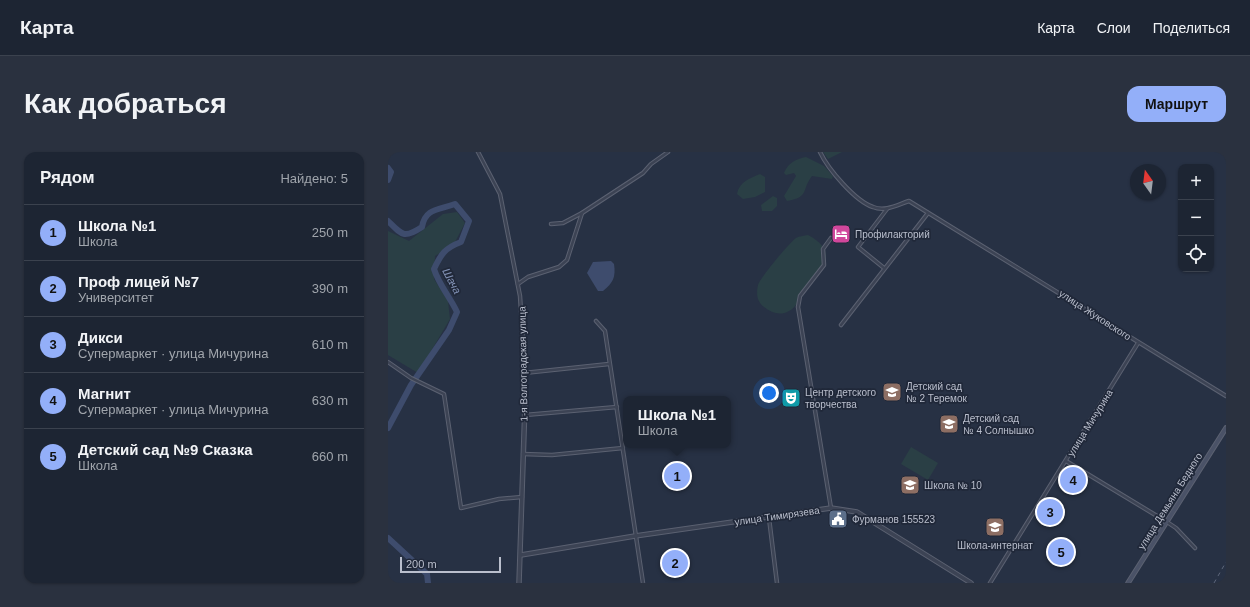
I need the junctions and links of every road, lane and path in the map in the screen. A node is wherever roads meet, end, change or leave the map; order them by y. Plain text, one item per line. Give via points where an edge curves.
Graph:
1 (478, 152) edge
2 (668, 152) edge
3 (820, 152) edge
4 (888, 209) junction
5 (582, 213) junction
6 (928, 213) junction
7 (551, 224) dead end
8 (831, 238) dead end
9 (884, 268) junction
10 (518, 284) junction
11 (596, 321) dead end
12 (841, 324) dead end
13 (523, 342) joint
14 (1138, 343) junction
15 (388, 362) edge
16 (609, 364) junction
17 (524, 373) junction
18 (1226, 396) edge
19 (617, 408) junction
20 (525, 415) junction
21 (1226, 428) edge
22 (623, 448) junction
23 (523, 454) junction
24 (1066, 461) junction
25 (522, 497) junction
26 (831, 508) junction
27 (769, 518) junction
28 (1167, 522) junction
29 (635, 536) junction
30 (1195, 548) dead end
31 (521, 555) junction
32 (519, 583) edge
33 (643, 583) edge
34 (777, 583) edge
35 (971, 583) edge
36 (990, 583) edge
37 (1128, 583) edge

1 - 10 street, 1-я Волгоградская улица via 500,194
2 - 5 street
3 - 4 street via 826,164 854,195 873,207
4 - 6 street, улица Жуковского via 908,201
4 - 9 street via 858,247
5 - 7 street via 563,223
5 - 10 street via 567,260
6 - 9 street
6 - 14 street, улица Жуковского
8 - 26 street via 823,249 824,265 800,296 798,307
9 - 12 street
10 - 13 street, 1-я Волгоградская улица via 523,314
11 - 16 street via 605,331
13 - 17 street, 1-я Волгоградская улица
14 - 18 street, улица Жуковского
14 - 24 street, улица Мичурина
15 - 25 street via 411,378 444,394 461,508
16 - 17 street
16 - 19 street
17 - 20 street, 1-я Волгоградская улица
19 - 20 street
19 - 22 street
20 - 23 street, 1-я Волгоградская улица
21 - 28 main road, улица Демьяна Бедного
22 - 23 street via 552,455
22 - 29 street
23 - 25 street, 1-я Волгоградская улица
24 - 28 street
24 - 36 street, улица Мичурина
25 - 31 street, 1-я Волгоградская улица
26 - 27 street, улица Тимирязева
26 - 35 street, улица Тимирязева via 856,512
27 - 29 street, улица Тимирязева
27 - 34 street
28 - 30 street
28 - 37 main road, улица Демьяна Бедного
29 - 31 street, улица Тимирязева
29 - 33 street
31 - 32 street, 1-я Волгоградская улица

